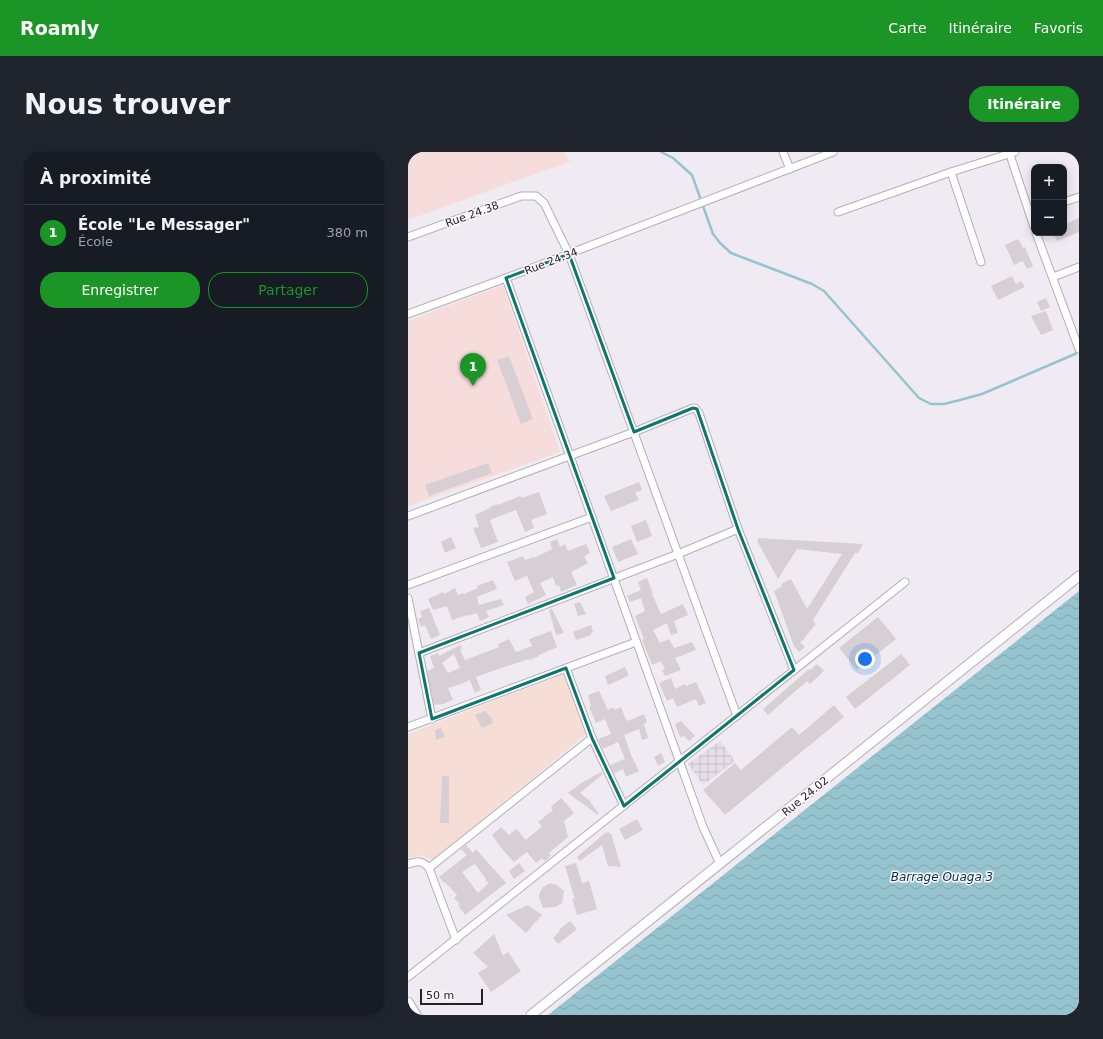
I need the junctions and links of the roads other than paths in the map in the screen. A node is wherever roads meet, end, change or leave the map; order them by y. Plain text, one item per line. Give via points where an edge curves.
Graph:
1 (783, 152) edge
2 (833, 152) edge
3 (1011, 153) edge
4 (790, 168) junction
5 (950, 172) junction
6 (1079, 197) edge
7 (1067, 201) edge
8 (1031, 211) edge
9 (838, 212) dead end
10 (1037, 236) edge
11 (408, 237) edge
12 (569, 254) junction
13 (981, 262) dead end
14 (1079, 267) edge
15 (1053, 277) junction
16 (506, 278) junction
17 (408, 314) edge
18 (1078, 346) edge
19 (634, 432) junction
20 (570, 456) junction
21 (408, 516) edge
22 (592, 517) junction
23 (738, 528) junction
24 (678, 554) junction
25 (1079, 576) edge
26 (614, 578) junction
27 (905, 582) dead end
28 (408, 585) edge
29 (408, 598) edge
30 (636, 642) junction
31 (419, 653) junction
32 (566, 668) junction
33 (794, 670) junction
34 (737, 716) junction
35 (432, 718) junction
36 (408, 727) edge
37 (592, 738) junction
38 (680, 762) junction
39 (624, 806) junction
40 (408, 864) edge
41 (720, 864) junction
42 (429, 868) junction
43 (456, 940) junction
44 (408, 977) edge
45 (408, 1003) edge
46 (412, 1015) edge
47 (416, 1015) edge
48 (531, 1015) edge

1 - 4 street
2 - 4 street
3 - 5 street
3 - 8 street
4 - 12 street, Rue 24.34
5 - 9 street
5 - 13 street
6 - 7 street
10 - 15 street
11 - 12 street, Rue 24.38 via 521,196 536,196 544,203
12 - 16 street, Rue 24.34
12 - 19 street
14 - 15 street
15 - 18 street
16 - 17 street, Rue 24.34
16 - 20 street
19 - 20 street
19 - 23 street via 693,408 697,409
19 - 24 street
20 - 21 street
20 - 22 street
22 - 26 street
22 - 28 street
23 - 24 street
23 - 33 street
24 - 26 street
24 - 34 street
25 - 41 street, Rue 24.02
26 - 30 street
26 - 31 street
27 - 33 street
29 - 31 street
30 - 32 street
30 - 38 street
31 - 35 street
32 - 35 street
32 - 37 street
33 - 34 street
34 - 38 street
35 - 36 street
37 - 39 street
37 - 42 street
38 - 39 street
38 - 41 street via 702,827
39 - 43 street
40 - 42 street via 420,861
41 - 48 street, Rue 24.02
42 - 43 street
43 - 44 street
45 - 46 street
45 - 47 street

